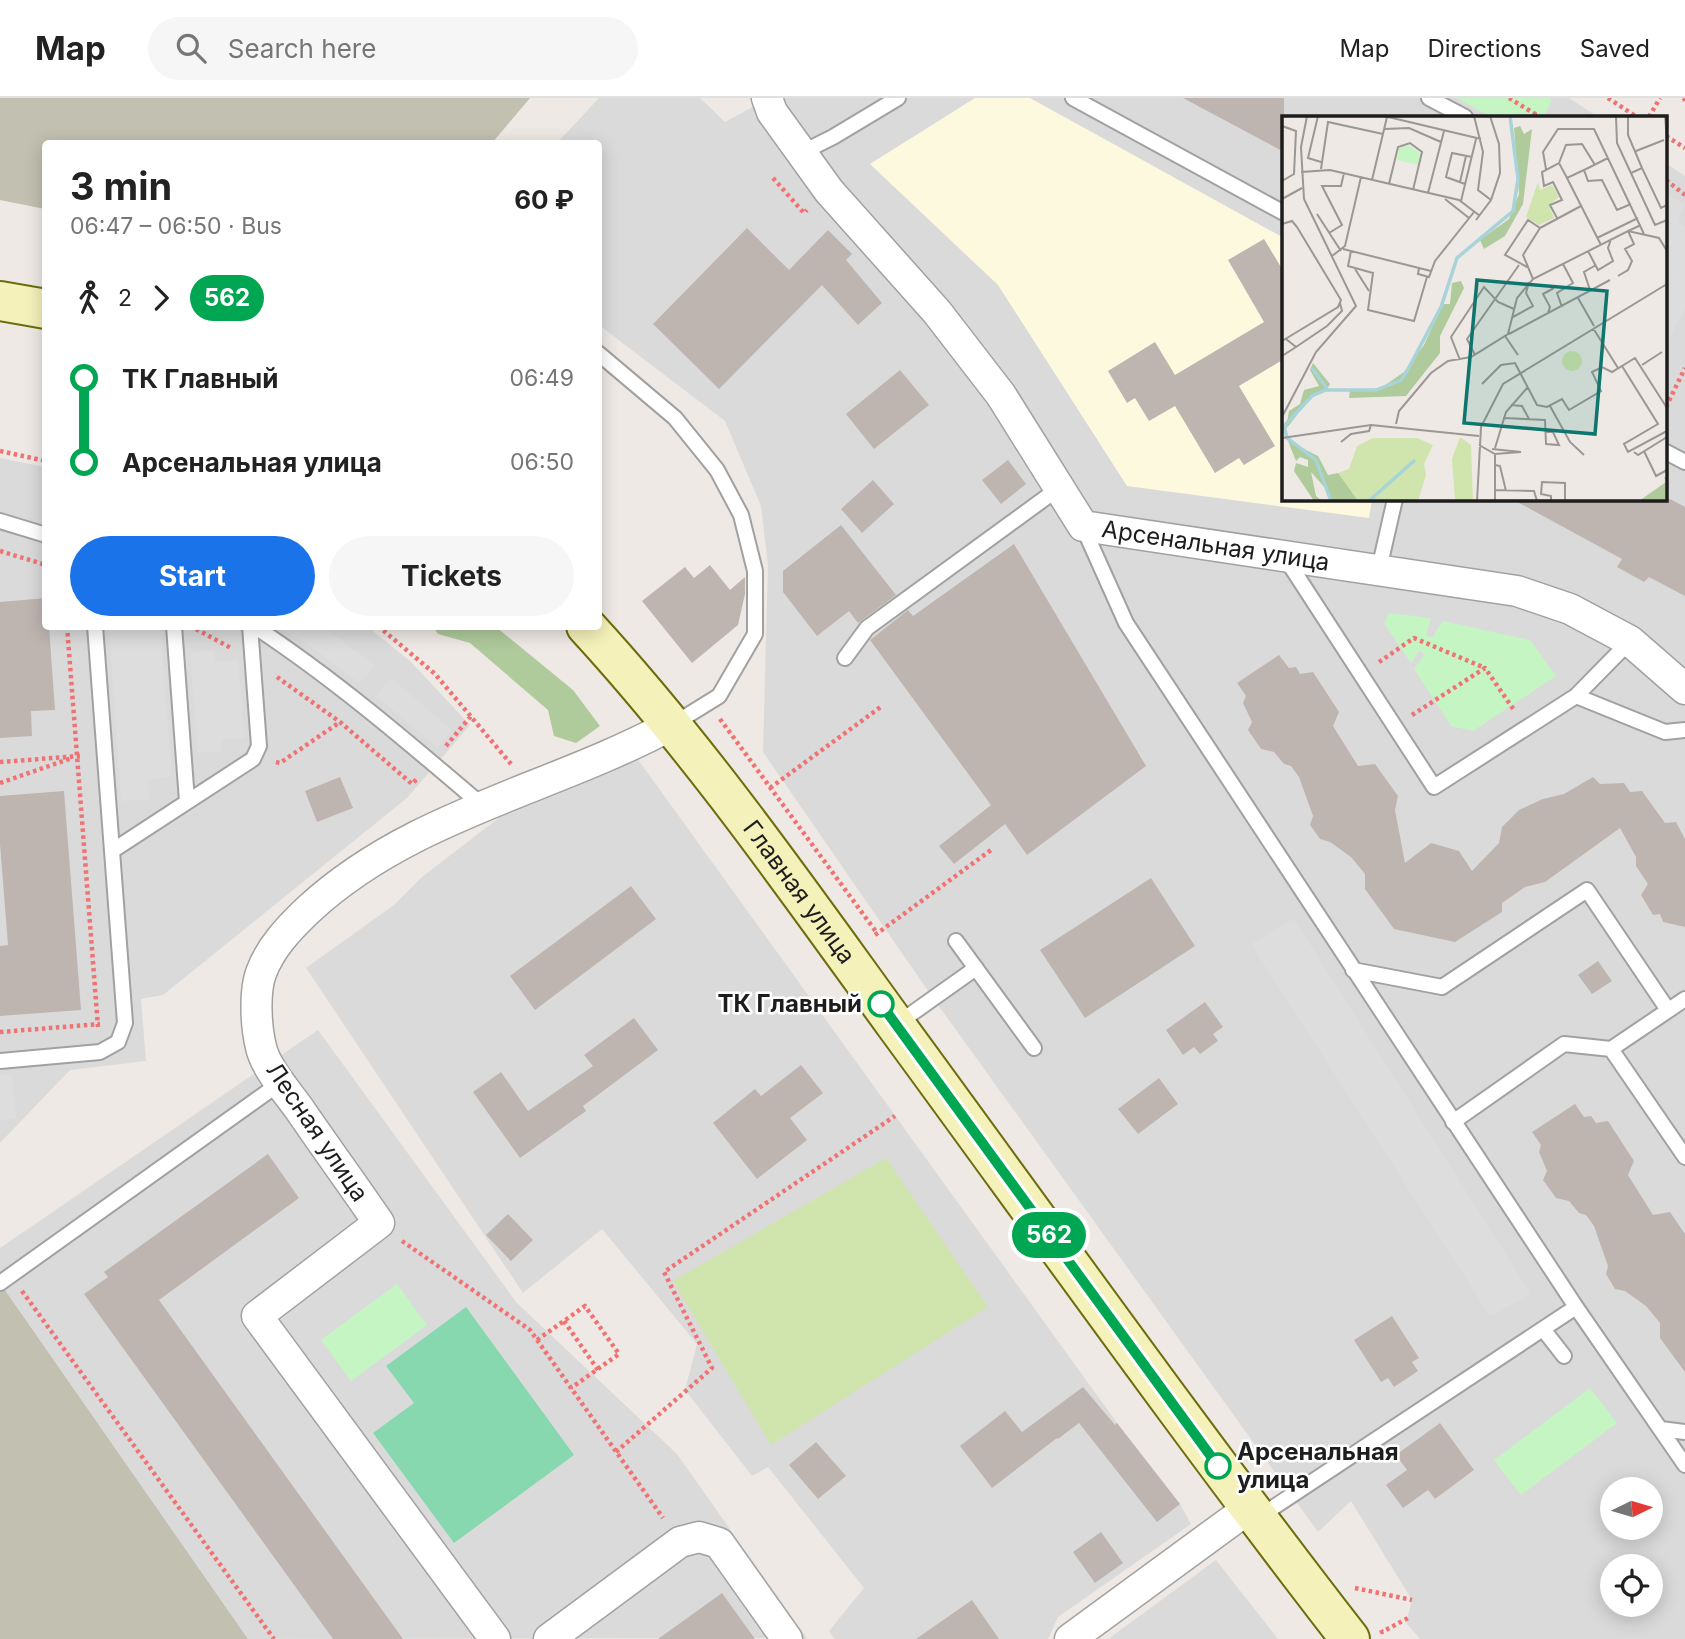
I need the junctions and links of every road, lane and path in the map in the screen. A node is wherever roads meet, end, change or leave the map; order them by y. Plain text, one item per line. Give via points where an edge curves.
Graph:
1 (767, 98) edge
2 (898, 98) edge
3 (1073, 98) edge
4 (1429, 98) edge
5 (1509, 98) edge
6 (1608, 98) edge
7 (1660, 98) edge
8 (1463, 116) edge
9 (1534, 116) edge
10 (1635, 116) edge
11 (1650, 116) edge
12 (1668, 137) edge
13 (1685, 148) edge
14 (801, 153) junction
15 (1668, 182) edge
16 (1685, 195) edge
17 (1282, 212) edge
18 (0, 301) edge
19 (42, 308) edge
20 (602, 356) edge
21 (1685, 368) edge
22 (1668, 403) edge
23 (0, 451) edge
24 (1668, 453) edge
25 (42, 459) edge
26 (1685, 462) edge
27 (1059, 488) junction
28 (1395, 500) edge
29 (0, 521) edge
30 (1083, 526) junction
31 (42, 534) edge
32 (0, 551) edge
33 (1284, 555) junction
34 (42, 564) edge
35 (1378, 569) junction
36 (67, 630) edge
37 (95, 630) edge
38 (174, 630) edge
39 (252, 630) edge
40 (258, 630) edge
41 (383, 630) edge
42 (589, 630) edge
43 (1630, 641) junction
44 (845, 658) dead end
45 (1485, 668) junction
46 (1362, 674) junction
47 (1685, 690) edge
48 (1576, 696) junction
49 (708, 702) junction
50 (882, 706) dead end
51 (340, 722) dead end
52 (671, 725) junction
53 (1395, 727) junction
54 (1526, 728) junction
55 (1685, 730) edge
56 (105, 754) junction
57 (77, 756) junction
58 (253, 758) junction
59 (0, 762) edge
60 (0, 783) edge
61 (531, 788) junction
62 (770, 788) junction
63 (187, 801) junction
64 (483, 806) junction
65 (112, 850) junction
66 (991, 850) dead end
67 (877, 933) junction
68 (869, 940) dead end
69 (956, 941) dead end
70 (976, 968) junction
71 (1353, 970) junction
72 (1685, 999) edge
73 (1668, 1010) junction
74 (125, 1023) junction
75 (98, 1025) junction
76 (896, 1025) junction
77 (0, 1032) edge
78 (1034, 1048) dead end
79 (1611, 1049) junction
80 (100, 1052) junction
81 (0, 1061) edge
82 (280, 1083) junction
83 (895, 1116) dead end
84 (1453, 1122) junction
85 (1685, 1157) edge
86 (379, 1223) junction
87 (6, 1280) edge
88 (1576, 1307) junction
89 (565, 1321) junction
90 (1543, 1329) junction
91 (537, 1340) junction
92 (1564, 1356) dead end
93 (598, 1370) junction
94 (571, 1388) junction
95 (1661, 1429) junction
96 (1685, 1432) edge
97 (616, 1452) junction
98 (1685, 1465) edge
99 (1253, 1513) junction
100 (680, 1542) junction
101 (1348, 1587) dead end
102 (1412, 1600) dead end
103 (274, 1639) edge
104 (495, 1639) edge
105 (549, 1639) edge
106 (787, 1639) edge
107 (1070, 1639) edge
108 (1350, 1639) edge

1 - 14 street, Арсенальная улица
2 - 14 lane
3 - 17 lane
4 - 8 lane
5 - 9 path
6 - 10 path
7 - 11 path
12 - 13 path
14 - 27 street, Арсенальная улица via 1001,394
15 - 16 path
18 - 19 main road
20 - 49 lane via 675,418 717,470 741,515 755,572 755,635 719,696
21 - 22 path
23 - 25 path
24 - 26 lane
27 - 30 street, Арсенальная улица
27 - 44 lane via 867,628
28 - 35 lane
29 - 31 lane
30 - 33 street, Арсенальная улица
30 - 71 lane via 1126,623
32 - 34 path
33 - 35 street, Арсенальная улица
33 - 46 lane
35 - 43 street, Арсенальная улица via 1517,591 1570,609
36 - 57 path
37 - 56 lane
38 - 63 lane
39 - 58 lane via 259,746
40 - 64 lane via 368,707
41 - 61 path via 435,674
42 - 52 main road, Главная улица
43 - 47 street, Арсенальная улица
43 - 48 lane
45 - 46 path via 1414,638
45 - 53 path
45 - 54 path
46 - 53 lane
48 - 54 lane
48 - 55 lane via 1665,732
49 - 52 lane
49 - 62 path
50 - 62 path
51 - 58 path via 279,763
52 - 61 street, Лесная улица
52 - 76 main road, Главная улица
53 - 54 lane via 1434,787
56 - 57 path
56 - 65 lane
57 - 59 path
57 - 60 path
57 - 75 path
58 - 63 lane
61 - 64 street, Лесная улица
62 - 67 path
63 - 65 lane
64 - 82 street, Лесная улица via 419,834 334,886 285,931 260,974 256,1016 261,1050
65 - 74 lane
66 - 67 path
67 - 68 path
69 - 70 lane
70 - 76 lane
70 - 78 lane
71 - 73 lane via 1442,987 1587,890
71 - 84 lane
72 - 73 lane
73 - 79 lane
74 - 75 path
74 - 80 lane via 118,1042
75 - 77 path
75 - 80 path
76 - 99 main road, Главная улица
79 - 84 lane via 1564,1044
79 - 85 lane
80 - 81 lane
82 - 86 street, Лесная улица
82 - 87 lane
83 - 97 path via 664,1272 712,1368
84 - 88 lane
86 - 91 path via 530,1330
86 - 104 street, Лесная улица via 257,1316
87 - 103 path
88 - 90 lane
88 - 95 lane
89 - 91 path
89 - 93 path
89 - 93 path via 585,1306 619,1354
90 - 92 lane
90 - 99 lane via 1282,1499
91 - 94 path
93 - 94 path
94 - 97 path
95 - 96 lane
95 - 98 lane
97 - 100 path
99 - 107 street
99 - 108 main road, Главная улица
100 - 105 street
100 - 106 street via 699,1537 719,1543
101 - 102 path

